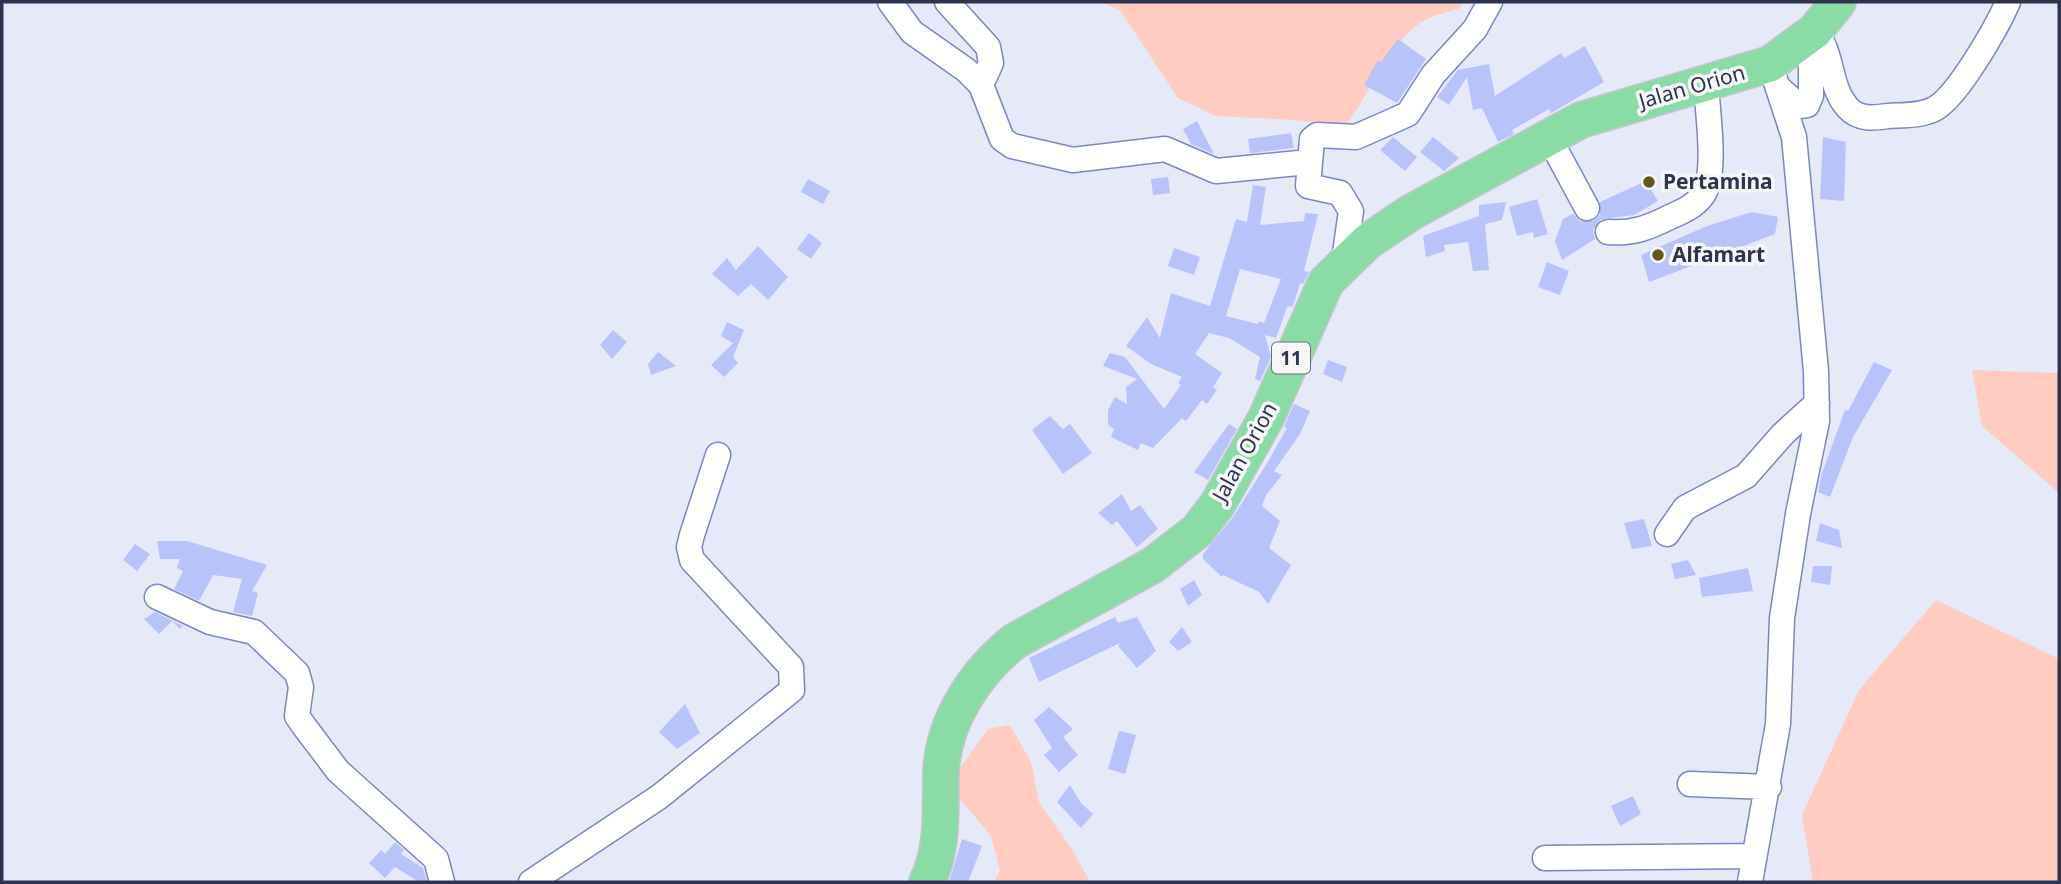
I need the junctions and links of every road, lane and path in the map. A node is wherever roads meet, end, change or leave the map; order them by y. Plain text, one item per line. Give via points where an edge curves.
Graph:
1 (890, 2) edge
2 (947, 2) edge
3 (1490, 2) edge
4 (1838, 2) edge
5 (2008, 2) edge
6 (1822, 46) junction
7 (1775, 77) junction
8 (1706, 83) junction
9 (981, 85) junction
10 (1548, 136) junction
11 (1308, 162) junction
12 (1587, 208) dead end
13 (1608, 232) dead end
14 (1344, 260) junction
15 (1817, 403) junction
16 (718, 455) dead end
17 (1667, 534) dead end
18 (157, 597) dead end
19 (1690, 784) dead end
20 (1769, 787) junction
21 (1753, 856) junction
22 (1545, 858) dead end
23 (442, 882) edge
24 (531, 882) edge
25 (928, 882) edge
26 (1749, 882) edge

1 - 9 street via 912,32
2 - 9 street via 988,47 991,63
3 - 11 street via 1475,29 1433,75 1408,114 1356,137 1317,135
4 - 6 highway, Jalan Orion / 11
5 - 6 street via 1970,68 1947,98 1929,111 1872,118 1854,114 1839,96
6 - 7 highway, Jalan Orion / 11
6 - 7 street via 1811,64 1807,105 1799,106
7 - 8 highway, Jalan Orion / 11
7 - 15 street via 1794,136
8 - 10 highway, Jalan Orion / 11 via 1598,114
8 - 13 street via 1710,179 1703,196 1651,227 1630,234
9 - 11 street via 1002,139 1028,152 1073,160 1165,149 1216,171
10 - 12 street
10 - 14 highway, Jalan Orion / 11 via 1385,228
11 - 14 street via 1308,187 1340,193 1351,211
14 - 25 highway, Jalan Orion / 11 via 1315,301 1246,456 1197,531 1153,565 1004,650 961,704 945,736 938,855
15 - 17 street via 1746,476 1685,508
15 - 20 street via 1782,618 1778,724
16 - 24 street via 689,547 692,560 791,667 792,690 659,797
18 - 23 street via 210,622 254,632 297,673 301,687 297,716 338,771 436,859
19 - 20 street
20 - 21 street
21 - 22 street
21 - 26 street

